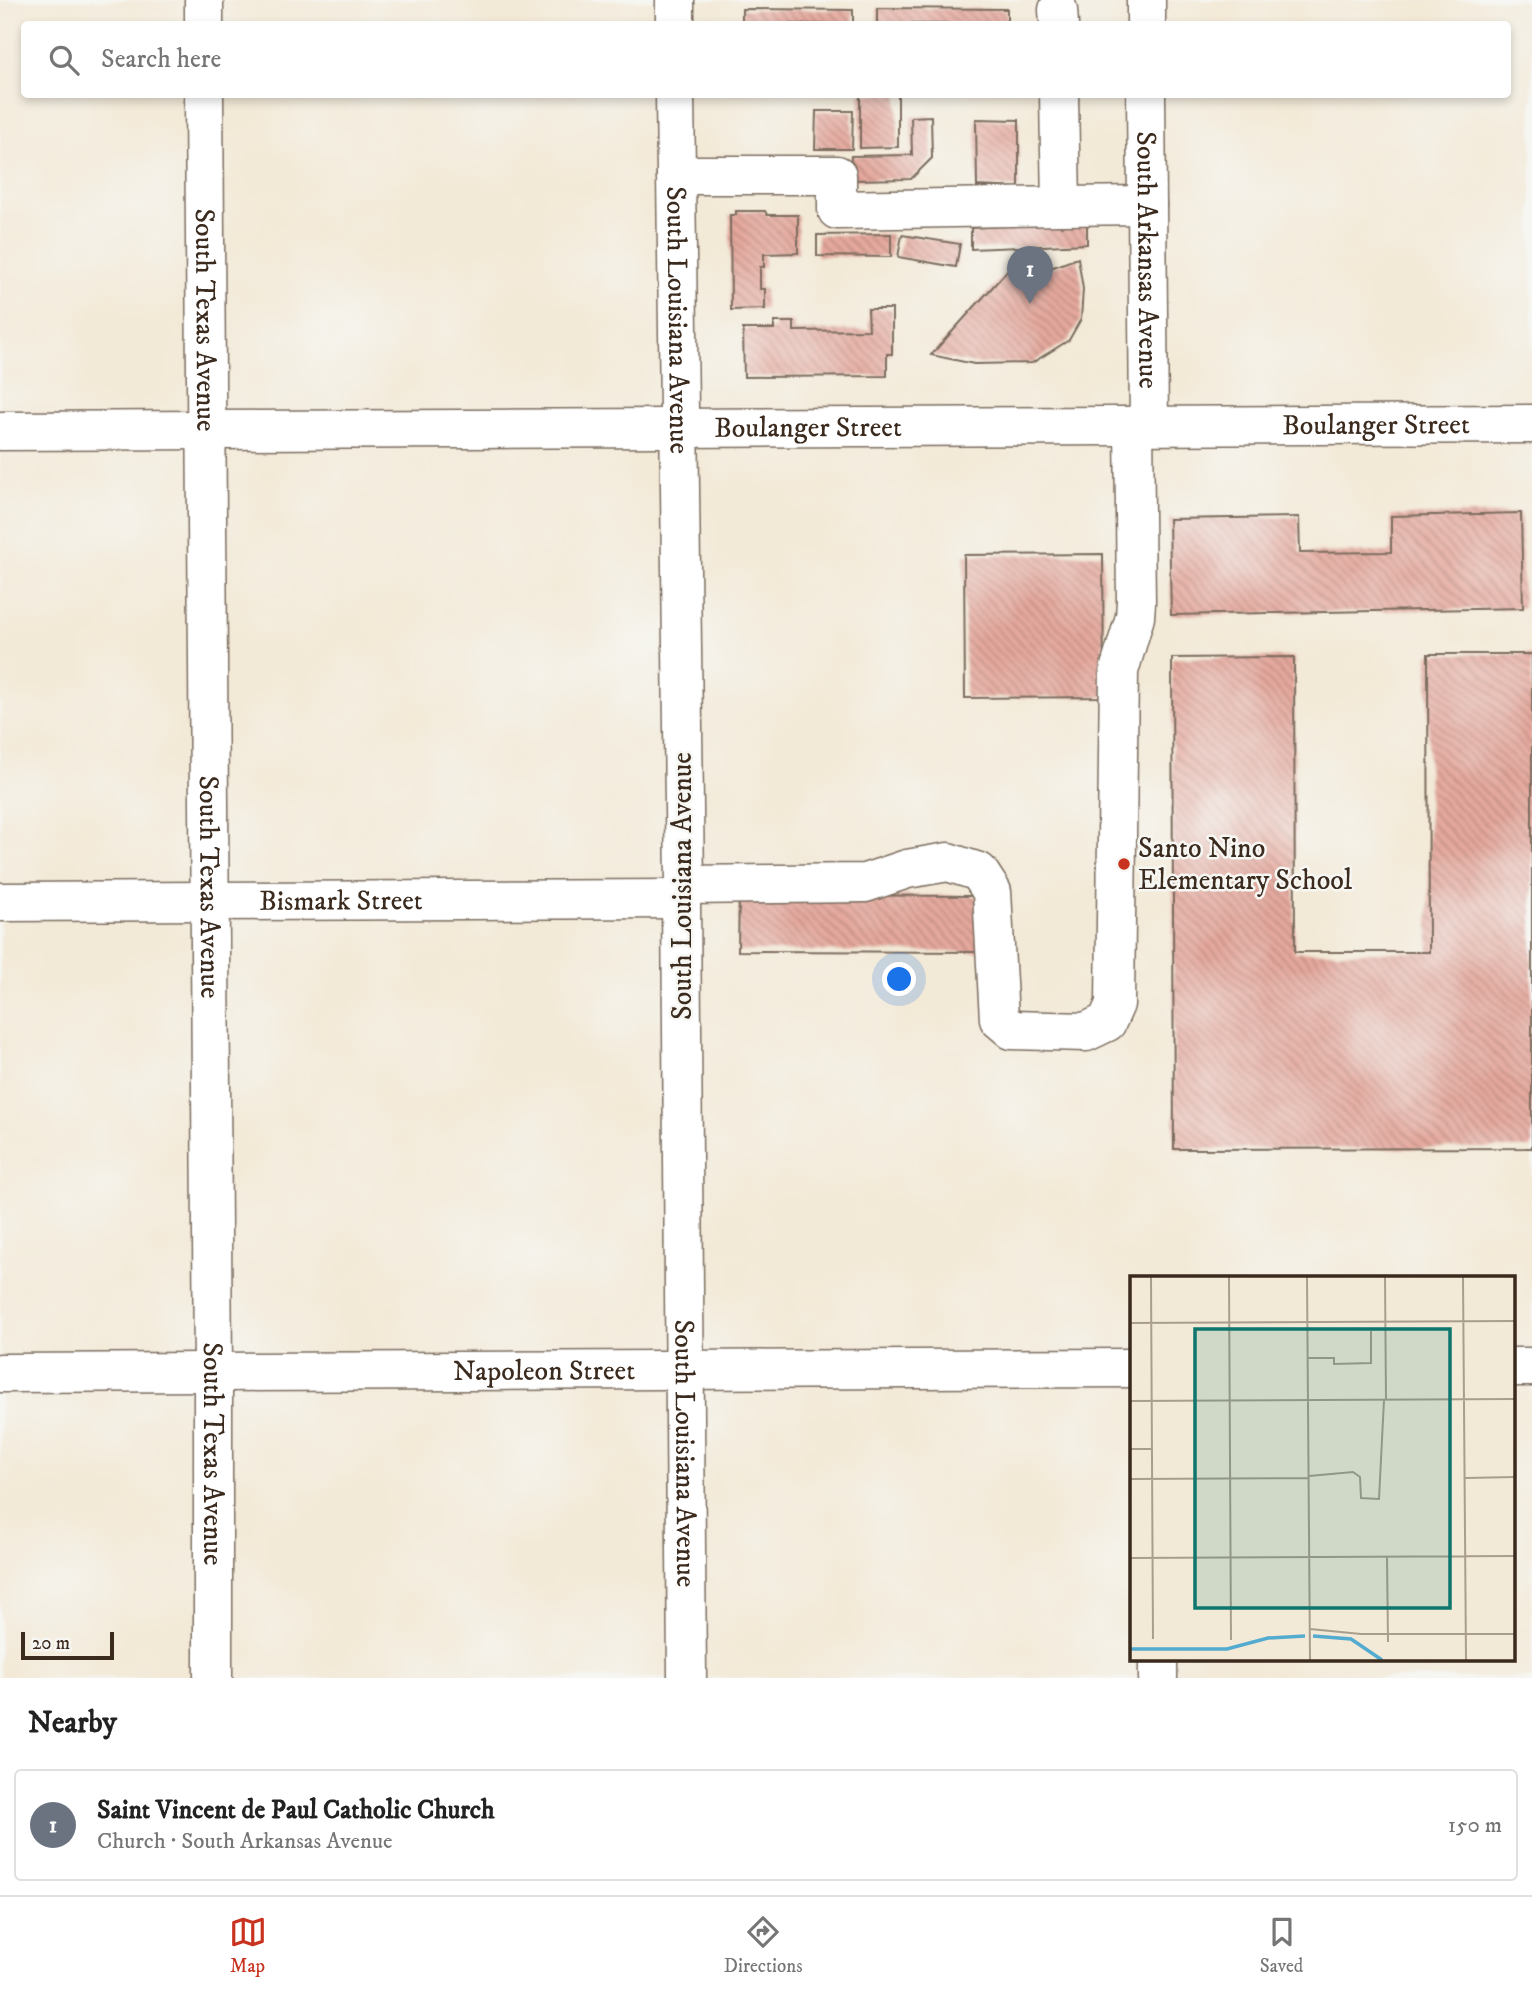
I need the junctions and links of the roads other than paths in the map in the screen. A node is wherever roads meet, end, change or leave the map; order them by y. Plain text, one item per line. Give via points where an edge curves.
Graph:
1 (204, 0) edge
2 (675, 0) edge
3 (1146, 0) edge
4 (204, 21) edge
5 (675, 21) edge
6 (1146, 21) edge
7 (204, 98) edge
8 (675, 98) edge
9 (1059, 98) edge
10 (1146, 98) edge
11 (676, 175) junction
12 (1147, 205) junction
13 (1061, 206) junction
14 (1532, 424) edge
15 (1141, 425) junction
16 (678, 428) junction
17 (206, 430) junction
18 (0, 431) edge
19 (683, 892) junction
20 (210, 901) junction
21 (0, 902) edge
22 (1514, 1367) edge
23 (1532, 1367) edge
24 (1130, 1368) edge
25 (684, 1370) junction
26 (0, 1373) edge
27 (213, 1373) junction
28 (1158, 1660) edge
29 (213, 1678) edge
30 (687, 1678) edge
31 (1158, 1678) edge

1 - 4 street
2 - 5 street
3 - 6 street
7 - 17 street, South Texas Avenue
8 - 11 street, South Louisiana Avenue
9 - 13 street
10 - 12 street, South Arkansas Avenue
11 - 13 street via 837,175 837,210
11 - 16 street, South Louisiana Avenue
12 - 13 street
12 - 15 street, South Arkansas Avenue
14 - 15 street, Boulanger Street
15 - 16 street, Boulanger Street
15 - 19 street, South Arkansas Avenue via 1135,617 1119,671 1115,1003 1107,1021 1086,1032 1012,1030 999,1019 992,891 979,873 948,862 864,883
16 - 17 street, Boulanger Street
16 - 19 street, South Louisiana Avenue
17 - 18 street, Boulanger Street
17 - 20 street, South Texas Avenue
19 - 20 street, Bismark Street
19 - 25 street, South Louisiana Avenue
20 - 21 street, Bismark Street
20 - 27 street, South Texas Avenue
22 - 23 street
24 - 25 street, Napoleon Street
25 - 27 street, Napoleon Street
25 - 30 street, South Louisiana Avenue
26 - 27 street, Napoleon Street
27 - 29 street, South Texas Avenue
28 - 31 street

